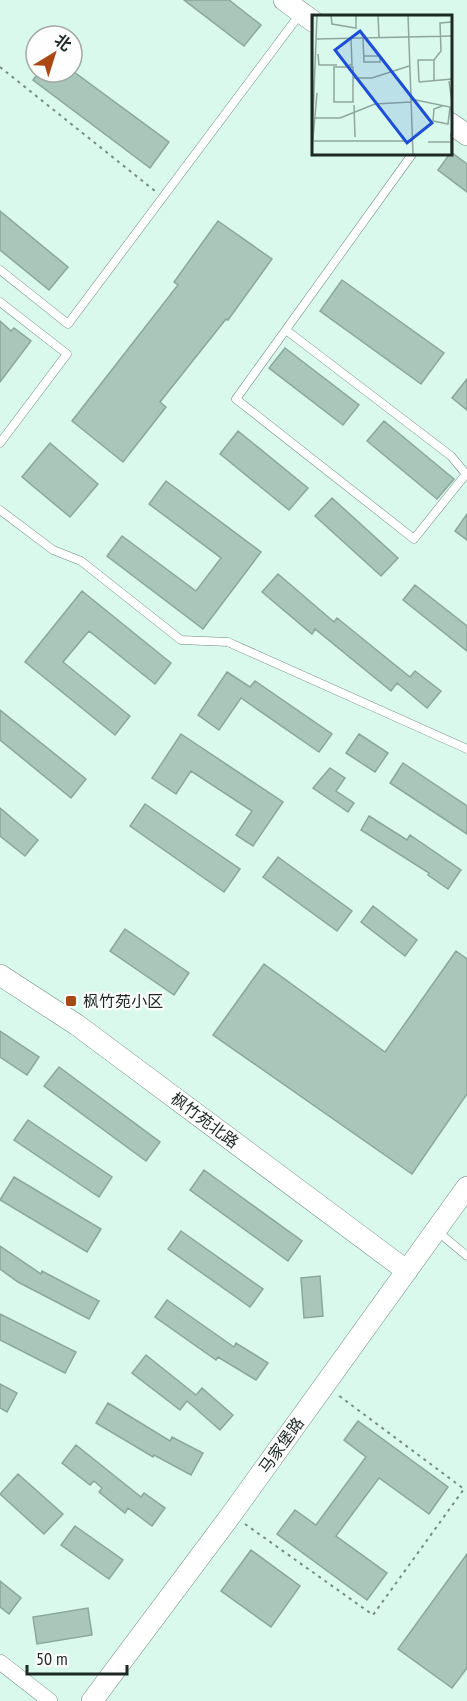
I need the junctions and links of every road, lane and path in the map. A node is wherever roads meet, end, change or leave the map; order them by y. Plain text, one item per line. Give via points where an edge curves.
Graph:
1 (300, 12) edge
2 (0, 67) edge
3 (452, 124) edge
4 (467, 135) edge
5 (412, 154) edge
6 (162, 197) junction
7 (0, 270) edge
8 (0, 302) edge
9 (286, 330) junction
10 (0, 443) edge
11 (0, 510) edge
12 (467, 749) edge
13 (0, 975) edge
14 (467, 1187) edge
15 (436, 1230) junction
16 (467, 1256) edge
17 (407, 1270) junction
18 (324, 1384) junction
19 (231, 1515) junction
20 (0, 1662) edge
21 (50, 1701) edge
22 (92, 1701) edge

1 - 6 lane
2 - 6 path
3 - 4 main road
5 - 9 lane
6 - 7 lane via 68,324
8 - 10 lane via 67,354
9 - 9 lane via 236,399 414,539 466,474 451,456
11 - 12 lane via 53,550 81,561 181,640 228,642
13 - 17 main road, 枫竹苑北路 via 77,1025
14 - 15 main road, 马家堡路
15 - 16 lane
15 - 17 main road, 马家堡路
17 - 18 main road, 马家堡路
18 - 19 main road, 马家堡路
18 - 19 path via 464,1489 373,1614
19 - 22 main road, 马家堡路
20 - 21 street

